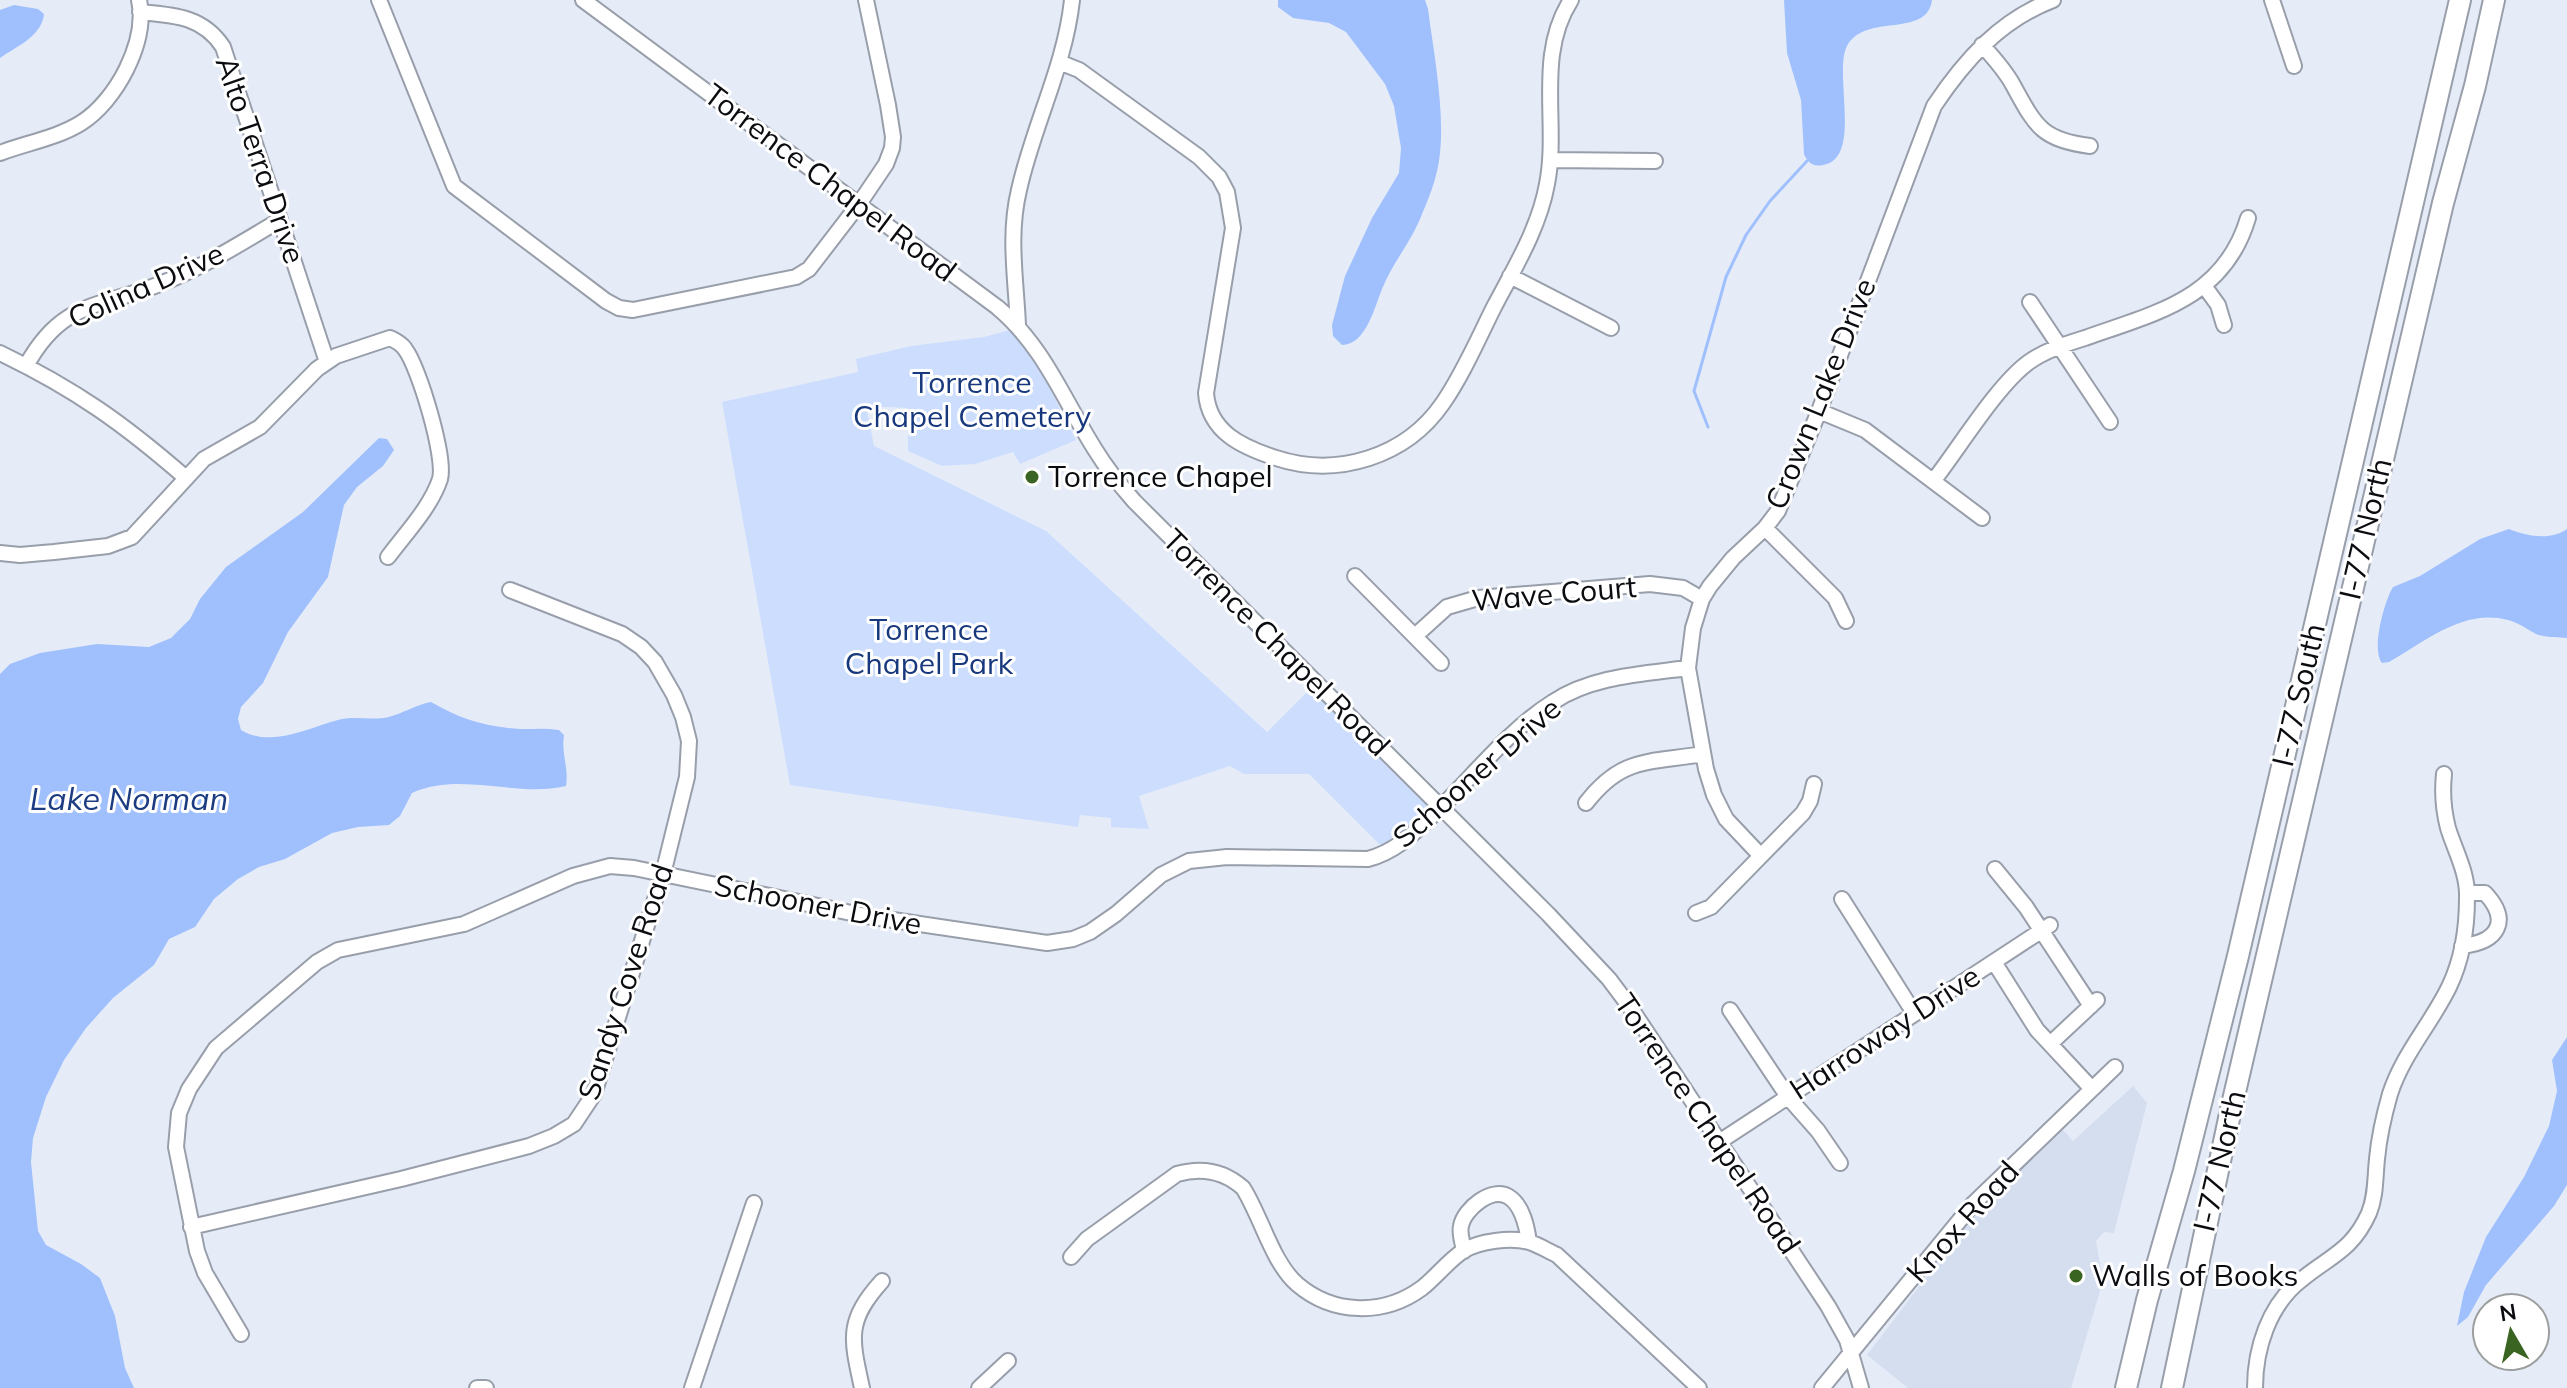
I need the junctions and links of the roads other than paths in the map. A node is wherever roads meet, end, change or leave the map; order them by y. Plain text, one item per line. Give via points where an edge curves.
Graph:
1 (379, 0) edge
2 (583, 0) edge
3 (866, 0) edge
4 (1072, 0) edge
5 (1571, 0) edge
6 (2272, 0) edge
7 (2462, 0) edge
8 (2483, 0) edge
9 (2494, 0) edge
10 (2048, 1) edge
11 (140, 6) edge
12 (1982, 45) junction
13 (1059, 62) junction
14 (2294, 66) dead end
15 (2090, 146) dead end
16 (0, 153) edge
17 (1550, 160) junction
18 (1655, 161) dead end
19 (2443, 203) junction
20 (859, 204) junction
21 (2248, 218) dead end
22 (280, 220) junction
23 (1510, 276) junction
24 (2205, 287) junction
25 (2030, 302) dead end
26 (1018, 325) junction
27 (2224, 325) dead end
28 (1611, 328) dead end
29 (2059, 346) junction
30 (0, 353) edge
31 (327, 362) junction
32 (26, 366) junction
33 (1819, 411) junction
34 (2110, 422) dead end
35 (186, 478) junction
36 (1934, 480) junction
37 (1982, 518) dead end
38 (1765, 528) junction
39 (0, 553) edge
40 (388, 557) dead end
41 (1355, 576) dead end
42 (510, 590) dead end
43 (1702, 599) junction
44 (1846, 621) dead end
45 (1415, 636) junction
46 (1441, 663) dead end
47 (1688, 668) junction
48 (1703, 754) junction
49 (2444, 774) dead end
50 (1814, 784) dead end
51 (1586, 803) dead end
52 (1441, 807) junction
53 (1761, 856) junction
54 (1995, 869) dead end
55 (663, 874) junction
56 (2467, 893) junction
57 (1842, 899) dead end
58 (1696, 913) dead end
59 (2046, 928) junction
60 (2462, 946) junction
61 (1994, 962) junction
62 (1730, 1010) dead end
63 (1914, 1013) junction
64 (2050, 1044) junction
65 (2115, 1067) dead end
66 (2092, 1089) junction
67 (1788, 1097) junction
68 (1719, 1142) junction
69 (1840, 1163) dead end
70 (2184, 1171) junction
71 (754, 1203) dead end
72 (191, 1227) junction
73 (1529, 1242) junction
74 (1464, 1251) junction
75 (1071, 1257) dead end
76 (882, 1281) dead end
77 (2185, 1316) junction
78 (241, 1334) dead end
79 (1851, 1353) junction
80 (1008, 1361) dead end
81 (477, 1388) edge
82 (486, 1388) edge
83 (692, 1388) edge
84 (862, 1388) edge
85 (979, 1388) edge
86 (1699, 1388) edge
87 (1822, 1388) edge
88 (1861, 1388) edge
89 (2126, 1388) edge
90 (2140, 1388) edge
91 (2165, 1388) edge
92 (2172, 1388) edge
93 (2255, 1388) edge

1 - 20 street via 454,186 613,306 643,308 796,277 809,269
2 - 20 street, Torrence Chapel Road
3 - 20 street via 893,137 886,164
4 - 13 street
5 - 17 street via 1555,34 1551,58
6 - 14 street
7 - 70 highway, I-77 South
8 - 19 highway
9 - 19 highway, I-77 North
10 - 12 street, Crown Lake Drive
11 - 16 street via 136,39 123,72 93,113 71,129
11 - 22 street, Alto Terra Drive via 189,19 218,38
12 - 15 street via 2037,125 2061,140
12 - 33 street, Crown Lake Drive via 1934,106
13 - 23 street via 1079,70 1199,157 1223,184 1233,228 1206,393 1219,428 1245,446 1289,462 1322,466 1368,459 1399,445 1443,403
13 - 26 street via 1014,212
17 - 18 street
17 - 23 street via 1543,204
19 - 77 highway, I-77 North
20 - 26 street, Torrence Chapel Road
21 - 24 street via 2230,258
22 - 31 street, Alto Terra Drive
22 - 32 street, Colina Drive via 174,279 68,316 44,338
23 - 28 street
24 - 27 street
24 - 29 street via 2158,311
25 - 29 street
26 - 52 street, Torrence Chapel Road via 1048,365 1095,450 1134,501
29 - 34 street
29 - 36 street via 2012,377
30 - 32 street
31 - 35 street via 260,427 211,453
31 - 40 street via 390,338 407,351 423,391 441,474
32 - 35 street via 98,407
33 - 36 street via 1865,430
33 - 38 street, Crown Lake Drive via 1778,511
35 - 39 street via 143,528 122,542
36 - 37 street
38 - 43 street, Crown Lake Drive via 1723,568
38 - 44 street via 1835,598
41 - 45 street
42 - 55 street, Sandy Cove Road via 622,634 662,673 683,717 689,751
43 - 45 street, Wave Court via 1683,588 1650,584 1478,598 1447,607
43 - 47 street, Crown Lake Drive
45 - 46 street
47 - 48 street, Crown Lake Drive
47 - 52 street, Schooner Drive via 1593,683 1555,700
48 - 51 street via 1624,768
48 - 53 street, Crown Lake Drive via 1719,807
49 - 56 street via 2444,809
50 - 53 street via 1803,813
52 - 55 street, Schooner Drive via 1394,849 1368,859 1189,861 1161,875 1090,932 1056,943 866,916
52 - 68 street, Torrence Chapel Road via 1609,979
53 - 58 street via 1711,907
54 - 59 street
55 - 72 street, Sandy Cove Road via 604,1068 574,1124 498,1155
55 - 72 street, Schooner Drive via 621,866 593,869 464,924 338,950 317,962 223,1041 189,1089 179,1113 176,1147
56 - 60 street
56 - 60 street via 2485,893 2501,920 2481,942
57 - 63 street
59 - 61 street, Harroway Drive
59 - 64 street via 2095,1002
60 - 93 street via 2449,988 2390,1093 2370,1210 2343,1252 2280,1301 2262,1339
61 - 63 street, Harroway Drive
61 - 64 street
62 - 67 street
63 - 67 street, Harroway Drive
64 - 66 street
65 - 66 street, Knox Road
66 - 79 street, Knox Road via 1973,1204
67 - 68 street, Harroway Drive
67 - 69 street
68 - 79 street, Torrence Chapel Road via 1828,1306
70 - 89 highway, I-77 South
70 - 90 highway
71 - 83 street
72 - 78 street, Schooner Drive via 205,1273
73 - 74 street via 1482,1244
73 - 74 street via 1520,1211 1499,1194 1484,1198 1468,1212 1461,1226
73 - 86 street via 1557,1255
74 - 75 street via 1401,1300 1370,1308 1342,1307 1296,1283 1243,1188 1232,1178 1191,1170 1161,1184
76 - 84 street via 862,1303 854,1327
77 - 91 highway
77 - 92 highway, I-77 North
79 - 87 street, Knox Road
79 - 88 street, Torrence Chapel Road
80 - 85 street
81 - 82 street

